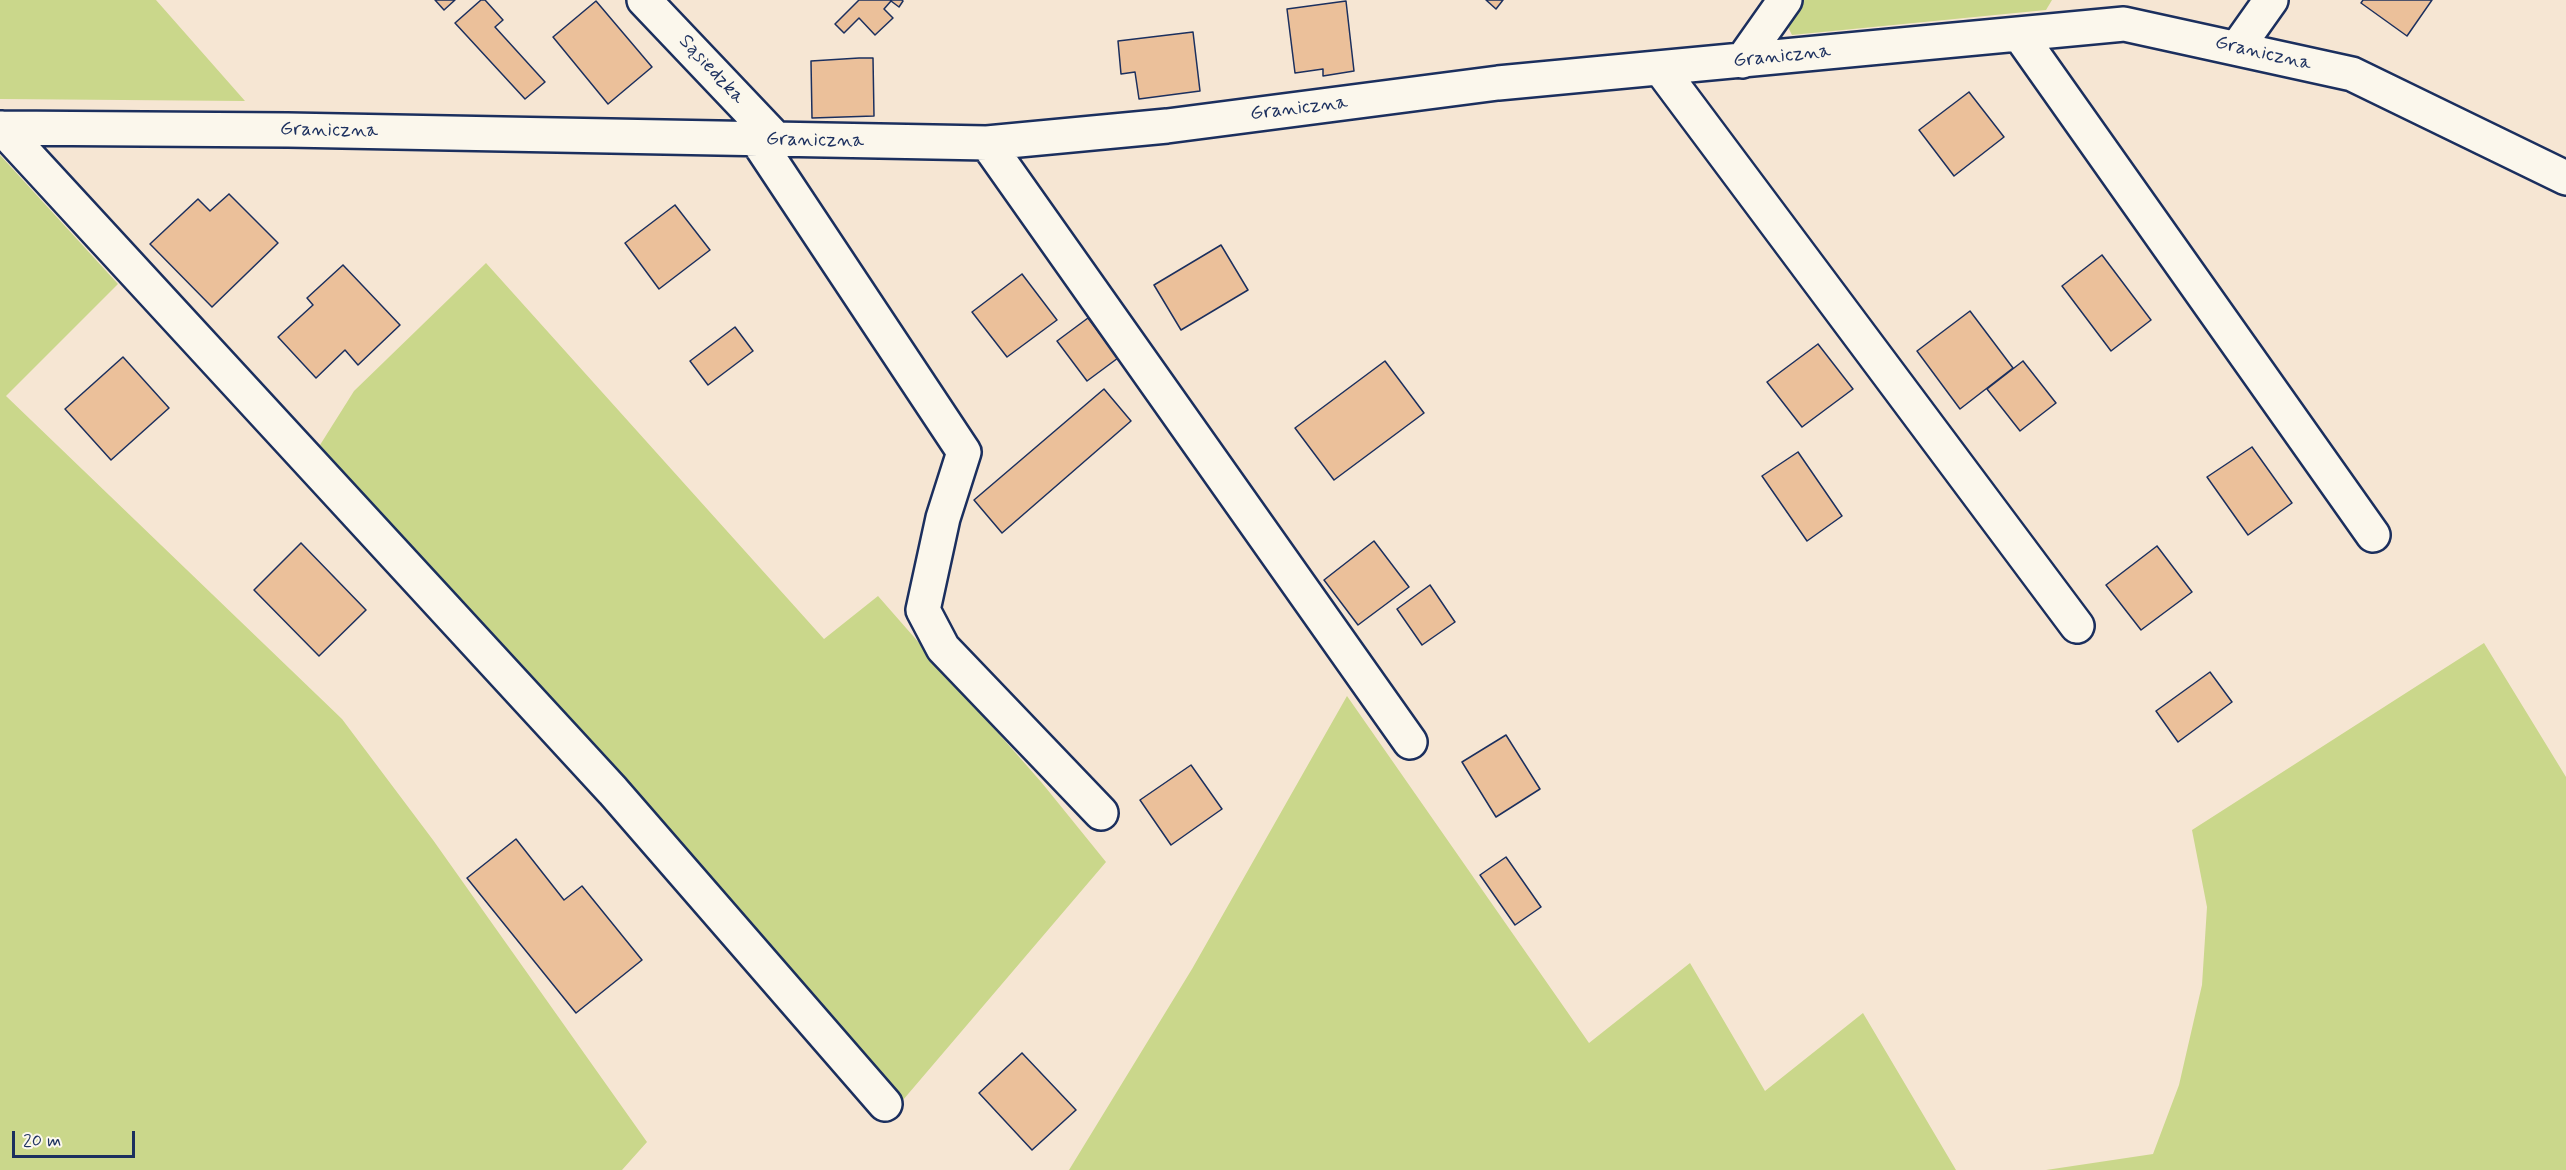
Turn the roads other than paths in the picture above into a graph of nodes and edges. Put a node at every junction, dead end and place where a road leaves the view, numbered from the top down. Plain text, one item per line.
1 (644, 0) edge
2 (1785, 0) edge
3 (2271, 0) edge
4 (2019, 34) junction
5 (2237, 48) junction
6 (1742, 61) junction
7 (1659, 69) junction
8 (1, 128) edge
9 (767, 140) junction
10 (987, 143) junction
11 (2566, 178) edge
12 (2373, 535) dead end
13 (2077, 626) dead end
14 (1410, 742) dead end
15 (1101, 813) dead end
16 (885, 1104) dead end

1 - 9 street, Sąsiedzka
2 - 6 street
3 - 5 street
4 - 5 street, Graniczna
4 - 6 street, Graniczna
4 - 12 street
5 - 11 street, Graniczna
6 - 7 street, Graniczna
7 - 10 street, Graniczna
7 - 13 street
8 - 9 street, Graniczna
8 - 16 street
9 - 10 street, Graniczna
9 - 15 street, Sąsiedzka
10 - 14 street

